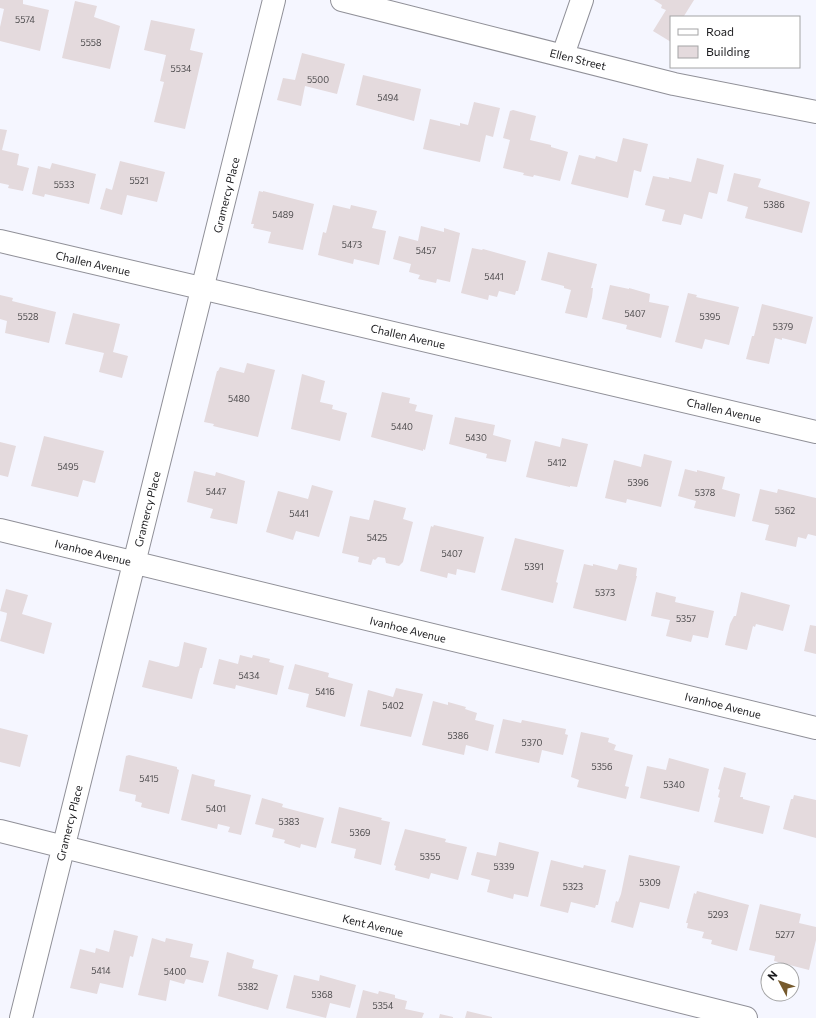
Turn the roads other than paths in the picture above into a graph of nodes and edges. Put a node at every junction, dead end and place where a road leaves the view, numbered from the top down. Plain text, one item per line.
1 (274, 0) edge
2 (342, 0) edge
3 (582, 0) edge
4 (563, 55) junction
5 (816, 112) edge
6 (0, 241) edge
7 (203, 288) junction
8 (816, 432) edge
9 (0, 530) edge
10 (134, 562) junction
11 (816, 728) edge
12 (0, 831) edge
13 (63, 847) junction
14 (21, 1018) edge
15 (746, 1018) edge

1 - 7 street, Gramercy Place
2 - 4 street, Ellen Street
3 - 4 street
4 - 5 street, Ellen Street
6 - 7 street, Challen Avenue
7 - 8 street, Challen Avenue
7 - 10 street, Gramercy Place
9 - 10 street, Ivanhoe Avenue
10 - 11 street, Ivanhoe Avenue
10 - 13 street, Gramercy Place
12 - 13 street, Kent Avenue
13 - 14 street, Gramercy Place
13 - 15 street, Kent Avenue

